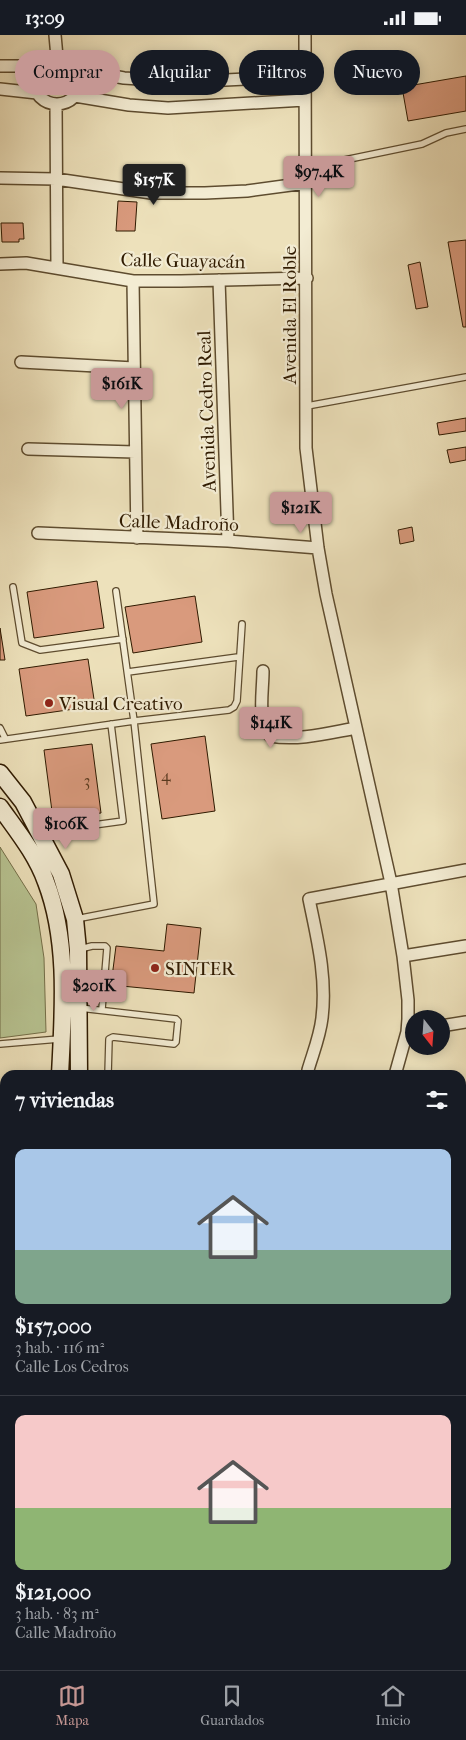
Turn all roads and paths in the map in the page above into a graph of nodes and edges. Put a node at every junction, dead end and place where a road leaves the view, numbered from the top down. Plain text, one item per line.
1 (56, 35) edge
2 (306, 35) edge
3 (57, 50) edge
4 (306, 50) edge
5 (0, 66) edge
6 (15, 66) edge
7 (120, 77) edge
8 (239, 79) edge
9 (0, 89) edge
10 (15, 91) edge
11 (39, 95) edge
12 (306, 95) edge
13 (76, 96) joint
14 (306, 100) junction
15 (56, 104) junction
16 (466, 129) edge
17 (306, 168) junction
18 (0, 177) edge
19 (56, 179) junction
20 (306, 183) junction
21 (0, 264) edge
22 (57, 267) junction
23 (307, 278) junction
24 (219, 280) junction
25 (133, 281) junction
26 (21, 362) dead end
27 (134, 368) junction
28 (466, 377) edge
29 (307, 406) junction
30 (28, 449) dead end
31 (135, 452) junction
32 (38, 533) dead end
33 (137, 538) junction
34 (228, 541) junction
35 (318, 548) junction
36 (13, 587) dead end
37 (116, 591) dead end
38 (242, 624) dead end
39 (123, 639) junction
40 (238, 657) junction
41 (263, 671) dead end
42 (128, 672) junction
43 (134, 721) junction
44 (111, 724) junction
45 (0, 728) edge
46 (356, 728) junction
47 (3, 739) edge
48 (0, 773) edge
49 (0, 807) edge
50 (72, 828) dead end
51 (466, 870) edge
52 (391, 883) junction
53 (75, 919) junction
54 (466, 946) edge
55 (78, 950) junction
56 (60, 953) junction
57 (403, 956) junction
58 (78, 1008) junction
59 (102, 1009) junction
60 (409, 1010) edge
61 (466, 1022) edge
62 (450, 1025) edge
63 (62, 1039) junction
64 (0, 1043) edge
65 (405, 1046) edge
66 (60, 1070) edge
67 (80, 1070) edge
68 (108, 1070) edge
69 (308, 1070) edge
70 (397, 1070) edge

1 - 3 street
2 - 4 street, Avenida El Roble
5 - 6 street
7 - 8 street
9 - 10 street
11 - 15 street
12 - 14 street, Avenida El Roble
13 - 14 street
13 - 15 street
14 - 17 street, Avenida El Roble
15 - 19 street
16 - 17 lane
17 - 20 street, Avenida El Roble
18 - 19 street
19 - 20 street
19 - 22 street
20 - 23 street, Avenida El Roble
21 - 22 street, Calle Guayacán
22 - 25 street, Calle Guayacán
23 - 24 street, Calle Guayacán
23 - 29 street, Avenida El Roble
24 - 25 street, Calle Guayacán
24 - 34 street, Avenida Cedro Real
25 - 27 street
26 - 27 street
27 - 31 street
28 - 29 lane
29 - 35 street, Avenida El Roble
30 - 31 street
31 - 33 street
32 - 33 street, Calle Madroño
33 - 34 street, Calle Madroño
34 - 35 street, Calle Madroño
35 - 46 street, Avenida El Roble
36 - 39 lane
37 - 39 lane
38 - 40 lane
39 - 42 lane
40 - 42 lane
40 - 43 lane
41 - 46 street
42 - 43 lane
43 - 44 lane
43 - 53 lane
44 - 47 lane
44 - 50 lane
45 - 47 lane
46 - 52 street, Avenida El Roble
48 - 53 main road
49 - 56 main road
51 - 52 street
52 - 57 street, Avenida El Roble
52 - 69 street
53 - 55 main road
54 - 57 street
55 - 56 lane
55 - 58 main road
55 - 59 lane
56 - 63 main road
57 - 60 street, Avenida El Roble
58 - 59 lane
58 - 67 main road
59 - 68 lane
61 - 62 street
63 - 64 lane
63 - 66 main road
65 - 70 street, Avenida El Roble

